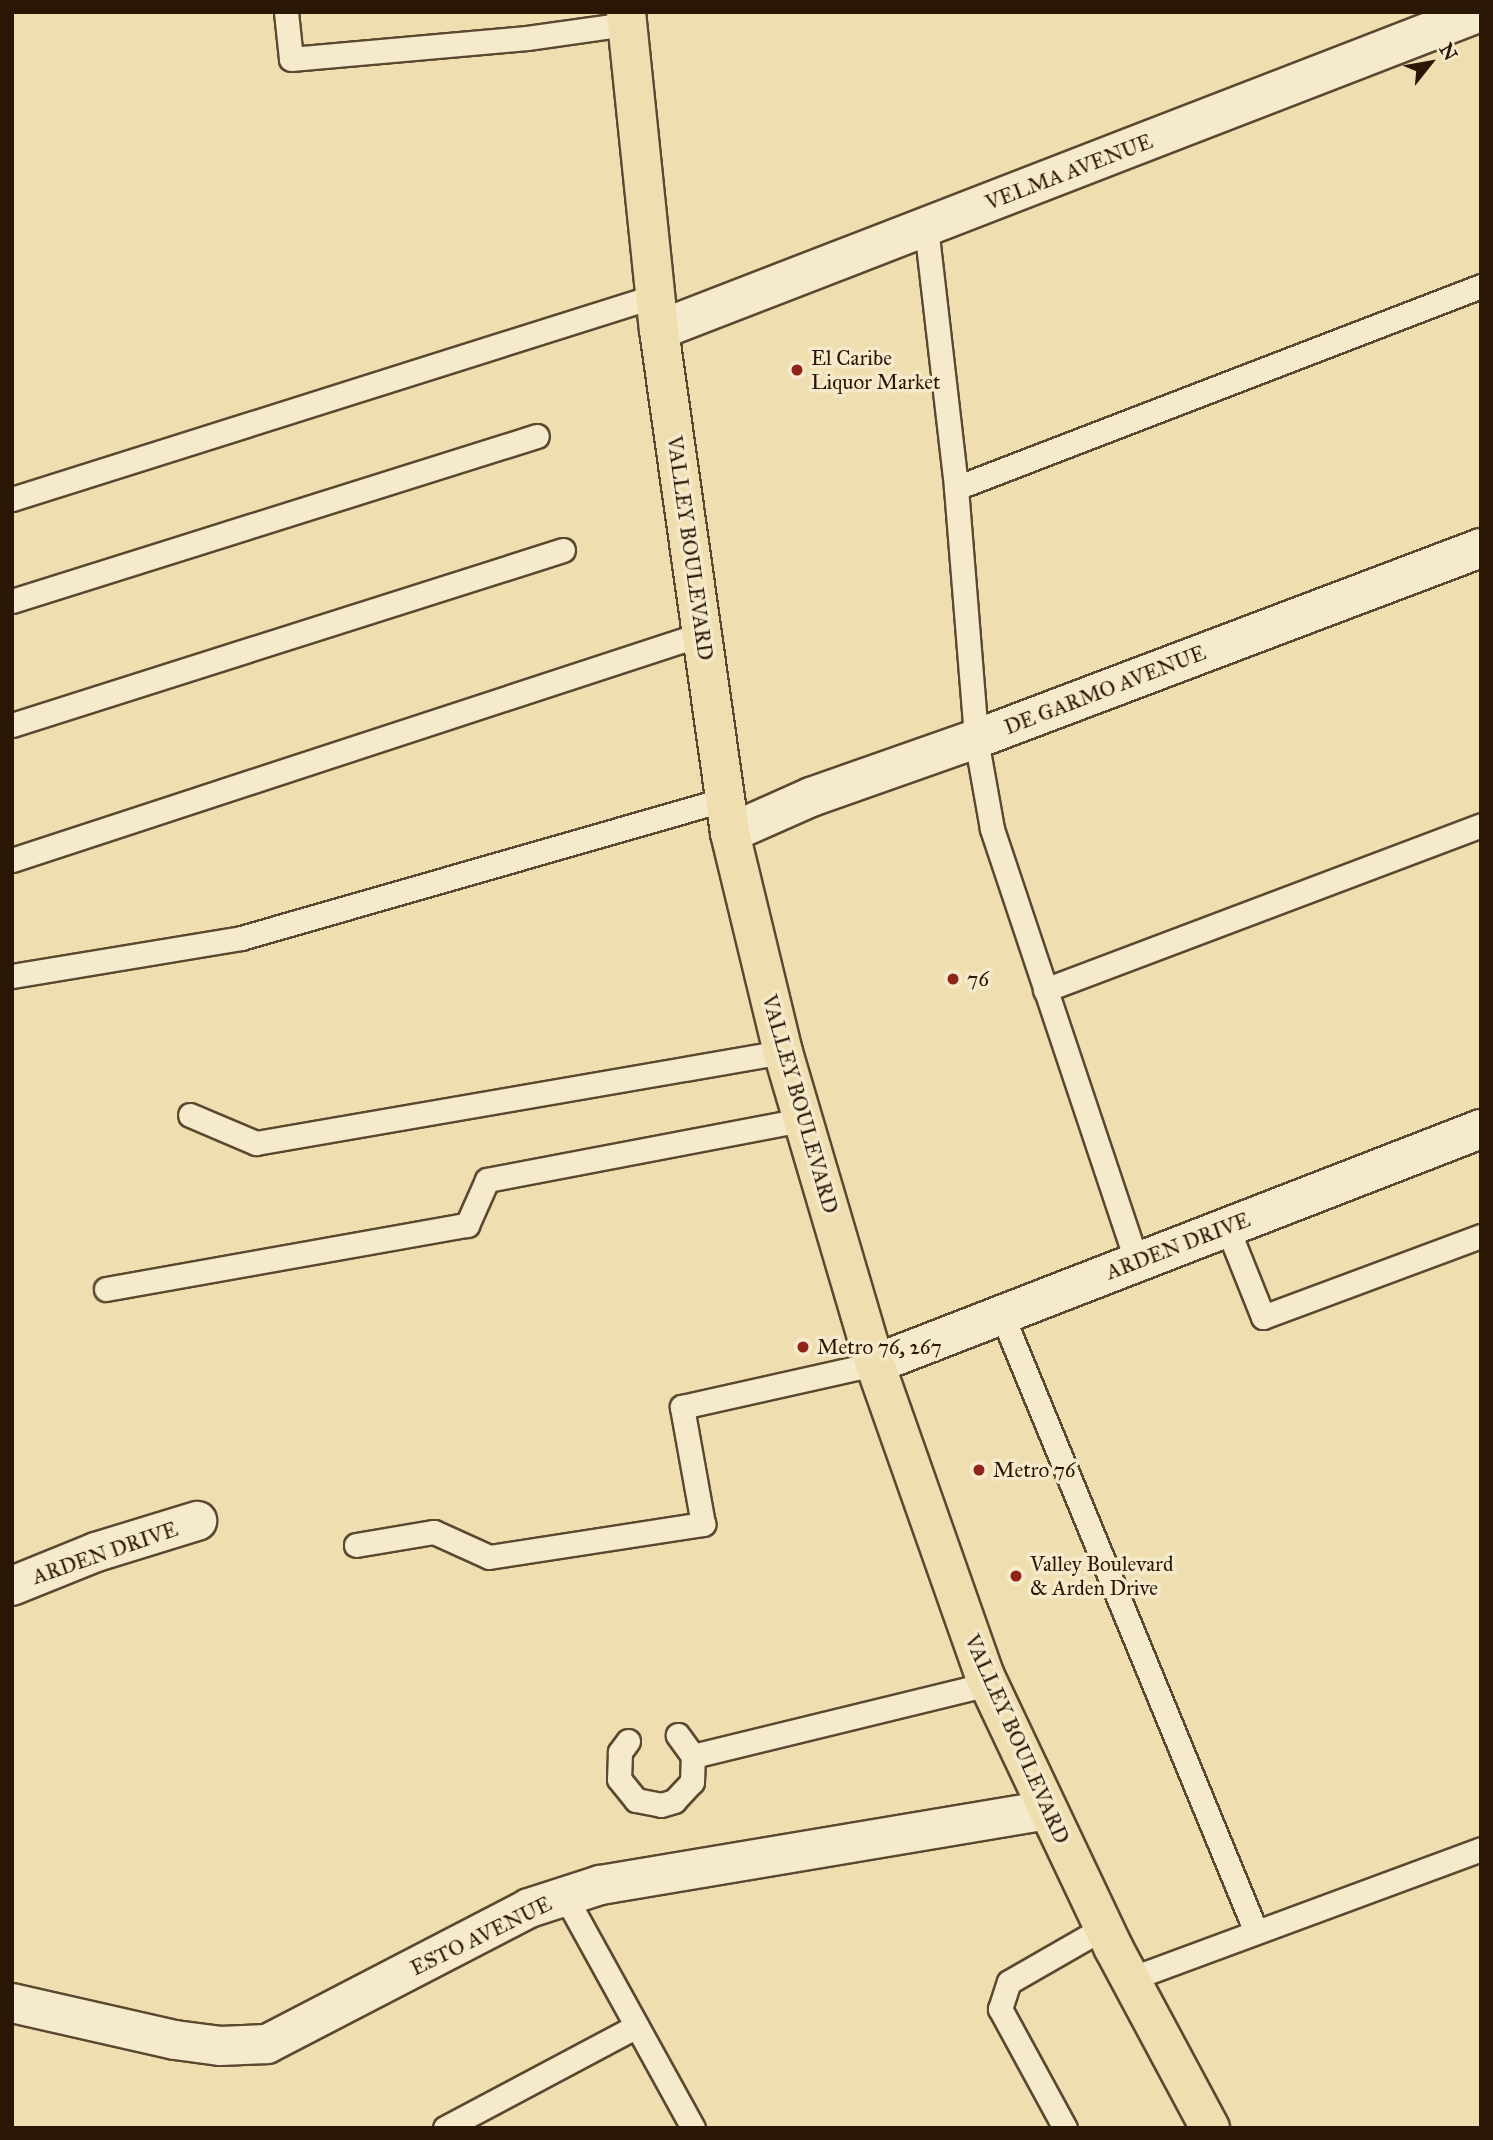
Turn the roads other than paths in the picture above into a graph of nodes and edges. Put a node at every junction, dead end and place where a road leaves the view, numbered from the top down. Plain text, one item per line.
1 (286, 12) edge
2 (1480, 12) edge
3 (626, 18) edge
4 (926, 227) junction
5 (1481, 286) edge
6 (657, 313) junction
7 (537, 436) dead end
8 (956, 488) junction
9 (12, 499) edge
10 (1481, 548) edge
11 (563, 550) dead end
12 (12, 601) edge
13 (702, 634) junction
14 (12, 725) edge
15 (976, 739) junction
16 (728, 816) junction
17 (1481, 825) edge
18 (12, 860) edge
19 (12, 976) edge
20 (1045, 990) junction
21 (783, 1052) junction
22 (190, 1115) dead end
23 (803, 1120) junction
24 (1481, 1129) edge
25 (1227, 1227) junction
26 (1481, 1236) edge
27 (1137, 1262) junction
28 (106, 1289) dead end
29 (1002, 1315) junction
30 (875, 1364) junction
31 (197, 1521) dead end
32 (356, 1545) dead end
33 (12, 1586) edge
34 (988, 1684) junction
35 (678, 1735) dead end
36 (628, 1741) dead end
37 (693, 1756) junction
38 (1047, 1810) junction
39 (1481, 1849) edge
40 (565, 1896) junction
41 (1103, 1928) junction
42 (1256, 1932) junction
43 (1130, 1979) junction
44 (12, 2003) edge
45 (638, 2026) junction
46 (445, 2128) edge
47 (693, 2128) edge
48 (1065, 2128) edge
49 (1210, 2128) edge

1 - 3 lane
2 - 4 street, VELMA AVENUE
3 - 6 main road, VALLEY BOULEVARD
4 - 6 street, VELMA AVENUE
4 - 8 lane
5 - 8 lane
6 - 9 lane
6 - 13 main road, VALLEY BOULEVARD
7 - 12 lane
8 - 15 lane
10 - 15 street, DE GARMO AVENUE
11 - 14 lane
13 - 16 main road, VALLEY BOULEVARD
13 - 18 lane
15 - 16 street, DE GARMO AVENUE
15 - 20 lane
16 - 19 lane
16 - 21 main road, VALLEY BOULEVARD
17 - 20 lane
20 - 27 lane
21 - 22 lane
21 - 23 main road, VALLEY BOULEVARD
23 - 28 lane
23 - 30 main road, VALLEY BOULEVARD
24 - 25 street, ARDEN DRIVE
25 - 26 lane
25 - 27 street, ARDEN DRIVE
27 - 29 street, ARDEN DRIVE
29 - 30 street, ARDEN DRIVE
29 - 42 lane
30 - 32 lane
30 - 34 main road, VALLEY BOULEVARD
31 - 33 street, ARDEN DRIVE
34 - 37 lane
34 - 38 main road, VALLEY BOULEVARD
35 - 37 lane
36 - 37 lane
38 - 40 street, ESTO AVENUE
38 - 41 main road, VALLEY BOULEVARD
39 - 42 lane
40 - 44 street, ESTO AVENUE
40 - 45 lane
41 - 43 main road, VALLEY BOULEVARD
41 - 48 lane
42 - 43 lane
43 - 49 main road, VALLEY BOULEVARD
45 - 46 lane
45 - 47 lane

